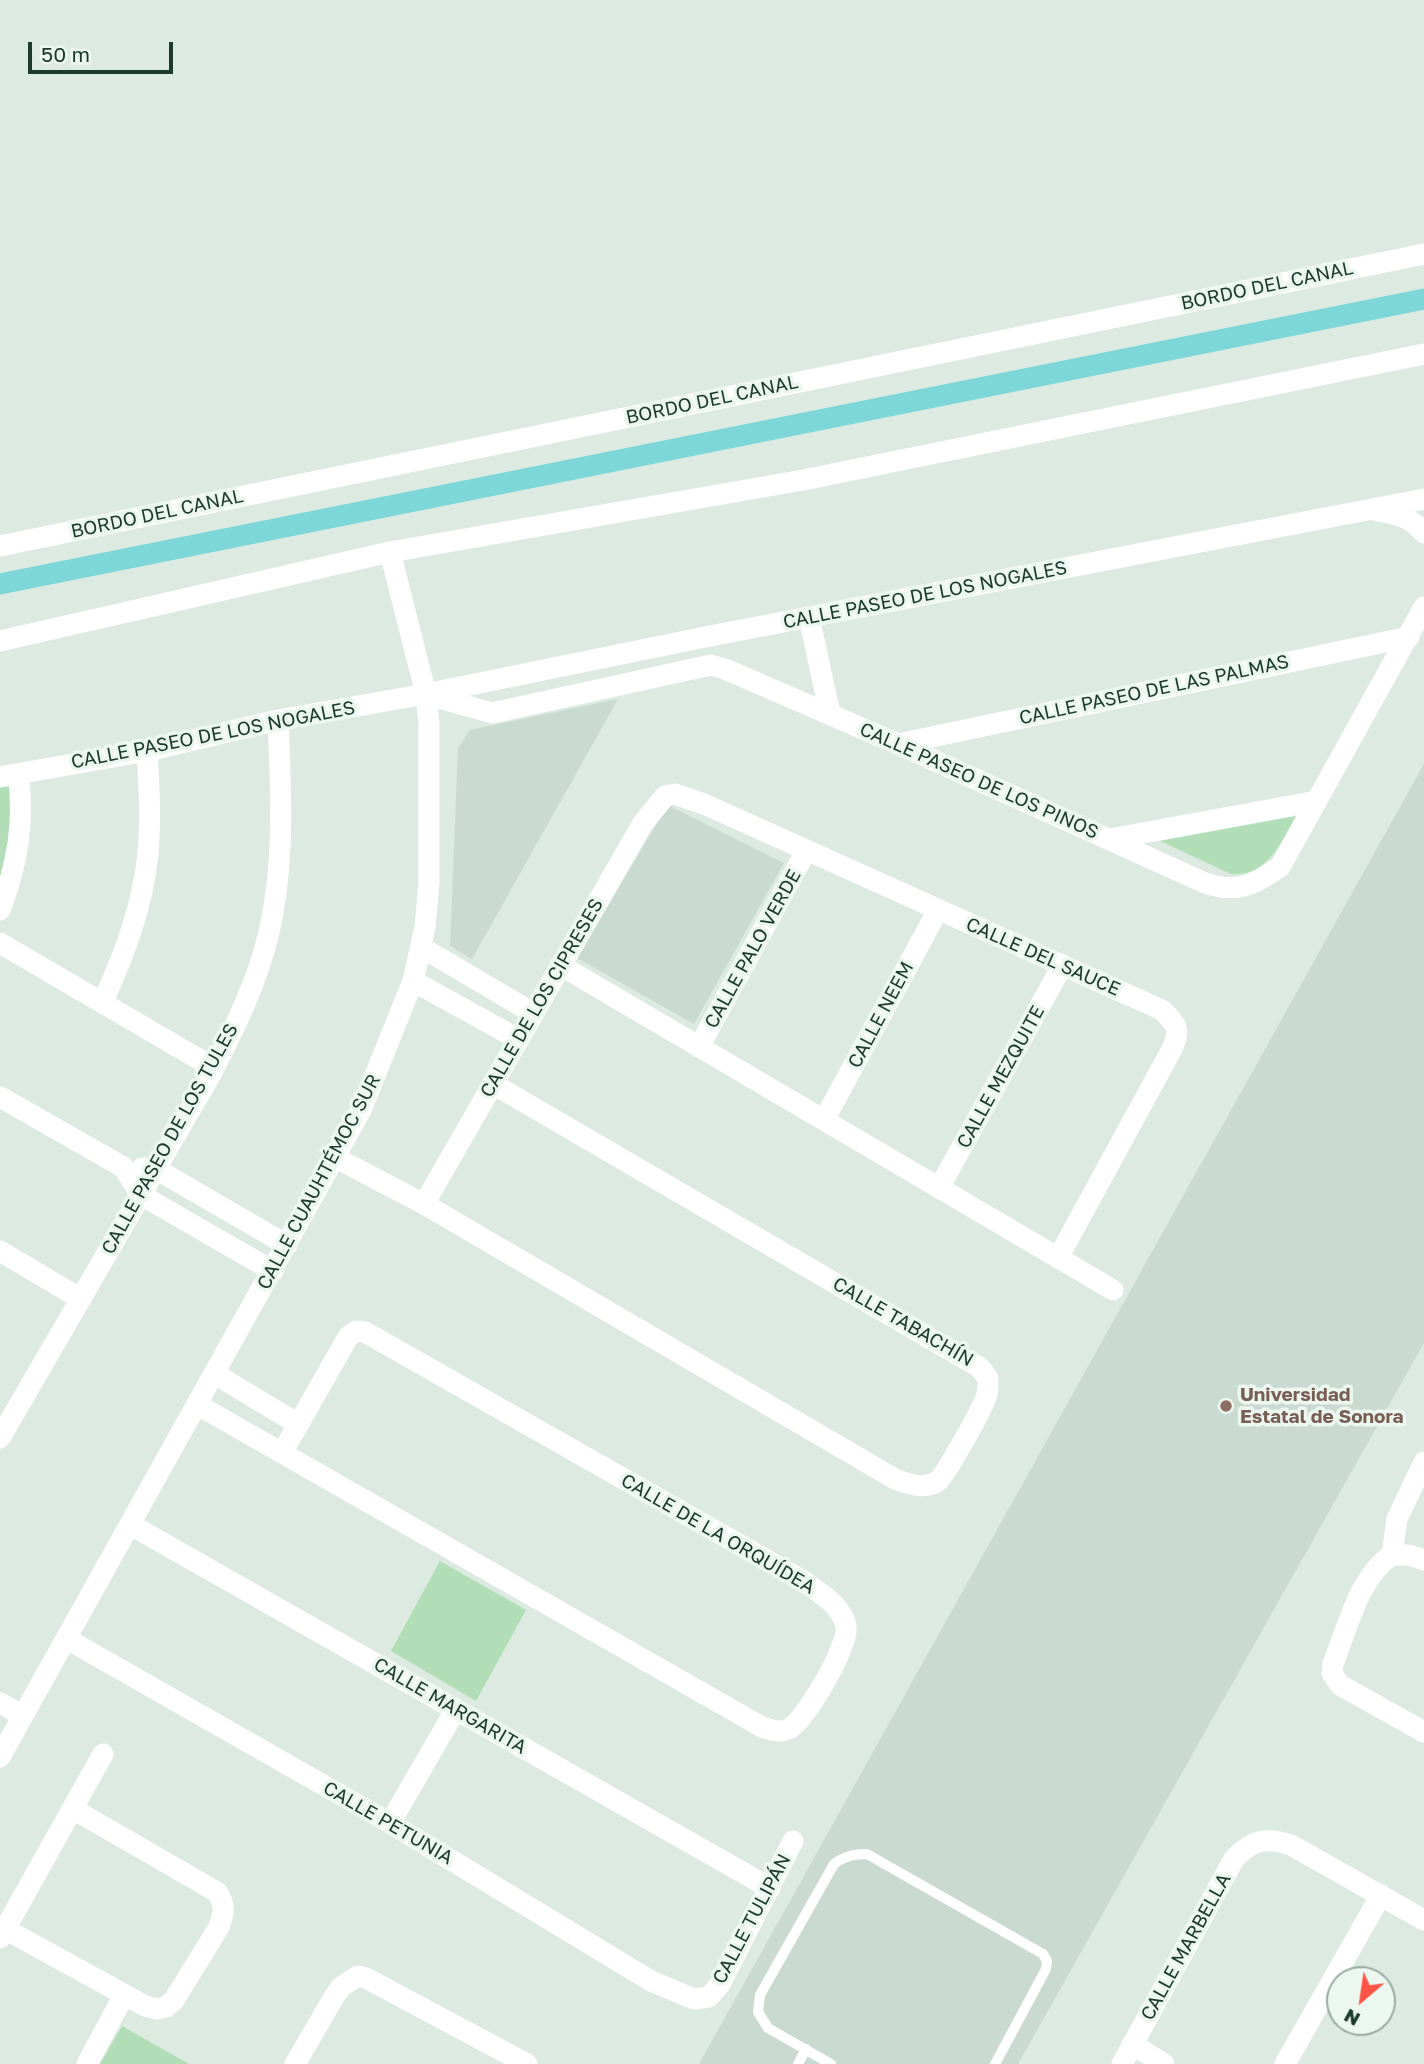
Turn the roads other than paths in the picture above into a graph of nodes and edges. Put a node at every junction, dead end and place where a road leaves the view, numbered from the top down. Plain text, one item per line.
1 (1424, 254) edge
2 (1424, 354) edge
3 (1424, 499) edge
4 (1369, 510) junction
5 (1424, 533) edge
6 (0, 546) edge
7 (390, 552) junction
8 (1424, 607) edge
9 (809, 617) junction
10 (705, 637) junction
11 (1409, 637) junction
12 (0, 641) edge
13 (711, 665) junction
14 (426, 694) junction
15 (830, 714) junction
16 (278, 720) junction
17 (898, 744) junction
18 (147, 751) junction
19 (9, 775) edge
20 (665, 796) joint
21 (1317, 801) junction
22 (1110, 839) junction
23 (806, 851) junction
24 (0, 910) edge
25 (938, 910) junction
26 (0, 943) edge
27 (421, 947) junction
28 (560, 965) junction
29 (1062, 966) junction
30 (413, 981) junction
31 (102, 1003) junction
32 (533, 1013) junction
33 (518, 1039) junction
34 (699, 1047) junction
35 (214, 1068) junction
36 (493, 1084) junction
37 (0, 1097) edge
38 (824, 1121) junction
39 (336, 1158) junction
40 (123, 1167) junction
41 (156, 1169) junction
42 (939, 1188) junction
43 (141, 1195) junction
44 (424, 1204) junction
45 (287, 1245) junction
46 (0, 1251) edge
47 (1058, 1258) junction
48 (273, 1271) junction
49 (1113, 1290) dead end
50 (81, 1299) junction
51 (215, 1374) junction
52 (198, 1405) junction
53 (7, 1412) edge
54 (298, 1424) junction
55 (0, 1438) edge
56 (282, 1453) junction
57 (1424, 1462) edge
58 (131, 1525) junction
59 (1392, 1555) junction
60 (1424, 1560) edge
61 (67, 1639) junction
62 (0, 1703) edge
63 (456, 1709) junction
64 (23, 1716) junction
65 (6, 1731) edge
66 (1424, 1732) edge
67 (103, 1754) dead end
68 (0, 1757) edge
69 (73, 1809) junction
70 (390, 1823) junction
71 (793, 1841) dead end
72 (770, 1888) junction
73 (1381, 1895) junction
74 (1424, 1920) edge
75 (3, 1933) edge
76 (124, 1995) junction
77 (709, 1997) joint
78 (1132, 2044) junction
79 (806, 2049) junction
80 (87, 2064) edge
81 (295, 2064) edge
82 (527, 2064) edge
83 (798, 2064) edge
84 (831, 2064) edge
85 (995, 2064) edge
86 (1122, 2064) edge
87 (1164, 2064) edge
88 (1285, 2064) edge

1 - 6 street, BORDO DEL CANAL
2 - 7 street
3 - 4 street, CALLE PASEO DE LOS NOGALES
4 - 5 street
4 - 9 street, CALLE PASEO DE LOS NOGALES
7 - 12 street
7 - 14 street, CALLE CUAUHTÉMOC SUR
8 - 11 street
9 - 10 street, CALLE PASEO DE LOS NOGALES
9 - 15 street
10 - 13 street
10 - 14 street, CALLE PASEO DE LOS NOGALES
11 - 17 street, CALLE PASEO DE LAS PALMAS
11 - 21 street
13 - 14 street, CALLE PASEO DE LOS NOGALES
13 - 15 street, CALLE PASEO DE LOS PINOS
14 - 16 street, CALLE PASEO DE LOS NOGALES
14 - 27 street, CALLE CUAUHTÉMOC SUR
15 - 17 street, CALLE PASEO DE LOS PINOS
16 - 18 street, CALLE PASEO DE LOS NOGALES
16 - 35 street, CALLE PASEO DE LOS TULES
17 - 22 street, CALLE PASEO DE LOS PINOS
18 - 19 street, CALLE PASEO DE LOS NOGALES
18 - 31 street
19 - 24 street
20 - 23 street, CALLE DEL SAUCE
20 - 28 street, CALLE DE LOS CIPRESES
21 - 22 street
21 - 22 street, CALLE PASEO DE LOS PINOS
23 - 25 street, CALLE DEL SAUCE
23 - 34 street, CALLE PALO VERDE
25 - 29 street, CALLE DEL SAUCE
25 - 38 street, CALLE NEEM
26 - 31 street
27 - 30 street, CALLE CUAUHTÉMOC SUR
27 - 32 street
28 - 32 street, CALLE DE LOS CIPRESES
28 - 34 street
29 - 42 street, CALLE MEZQUITE
29 - 47 street, CALLE DEL SAUCE
30 - 33 street
30 - 39 street, CALLE CUAUHTÉMOC SUR
31 - 35 street
32 - 33 street, CALLE DE LOS CIPRESES
33 - 36 street, CALLE DE LOS CIPRESES
34 - 38 street
35 - 41 street, CALLE PASEO DE LOS TULES
36 - 44 street, CALLE DE LOS CIPRESES
36 - 44 street, CALLE TABACHÍN
37 - 40 street
38 - 42 street
39 - 44 street
39 - 45 street, CALLE CUAUHTÉMOC SUR
40 - 41 street
40 - 43 street
41 - 43 street, CALLE PASEO DE LOS TULES
41 - 45 street
42 - 47 street
43 - 48 street
43 - 50 street, CALLE PASEO DE LOS TULES
45 - 48 street, CALLE CUAUHTÉMOC SUR
46 - 50 street
47 - 49 street
48 - 51 street, CALLE CUAUHTÉMOC SUR
50 - 53 street, CALLE PASEO DE LOS TULES
51 - 52 street, CALLE CUAUHTÉMOC SUR
51 - 54 street
52 - 56 street, CALLE DE LA ORQUÍDEA
52 - 58 street, CALLE CUAUHTÉMOC SUR
53 - 55 street, CALLE PASEO DE LOS TULES
54 - 56 street, CALLE DE LA ORQUÍDEA
54 - 56 street, CALLE DE LA ORQUÍDEA
57 - 59 street
58 - 61 street, CALLE CUAUHTÉMOC SUR
58 - 63 street, CALLE MARGARITA
59 - 60 street
59 - 66 street
61 - 64 street, CALLE CUAUHTÉMOC SUR
61 - 70 street, CALLE PETUNIA
62 - 64 street
63 - 70 street
63 - 72 street, CALLE MARGARITA
64 - 65 street, CALLE CUAUHTÉMOC SUR
65 - 68 street, CALLE CUAUHTÉMOC SUR
67 - 69 street
69 - 75 street
69 - 76 street
70 - 77 street, CALLE PETUNIA
71 - 72 street, CALLE TULIPÁN
72 - 77 street, CALLE TULIPÁN
73 - 74 street
73 - 78 street, CALLE MARBELLA
73 - 88 street
75 - 76 street
76 - 80 street
78 - 86 street, CALLE MARBELLA
78 - 87 street
79 - 83 lane
79 - 84 lane
79 - 85 lane
81 - 82 street

